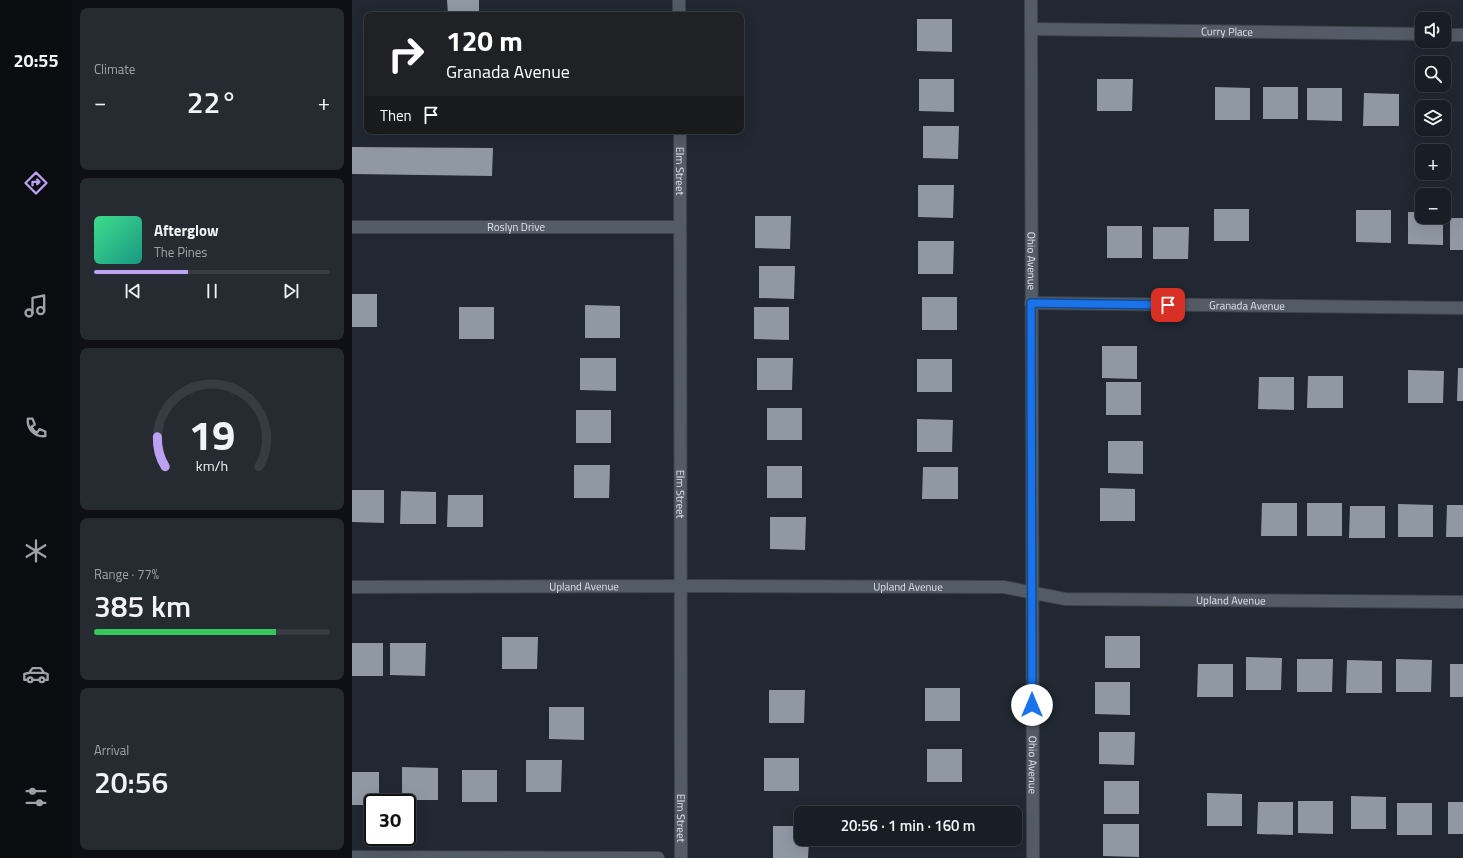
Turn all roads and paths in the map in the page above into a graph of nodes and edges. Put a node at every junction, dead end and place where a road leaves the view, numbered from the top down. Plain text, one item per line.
1 (679, 0) edge
2 (1031, 0) edge
3 (679, 12) edge
4 (1031, 29) junction
5 (1415, 34) edge
6 (1451, 35) edge
7 (1463, 35) edge
8 (680, 134) edge
9 (352, 227) edge
10 (680, 227) junction
11 (1031, 303) junction
12 (1463, 308) edge
13 (680, 586) junction
14 (352, 587) edge
15 (1032, 593) junction
16 (1463, 602) edge
17 (352, 857) edge
18 (658, 858) edge
19 (681, 858) edge
20 (1033, 858) edge

1 - 3 street
2 - 4 street, Ohio Avenue
4 - 5 street, Curry Place
4 - 11 street, Ohio Avenue
6 - 7 street
8 - 10 street, Elm Street
9 - 10 street, Roslyn Drive
10 - 13 street, Elm Street
11 - 12 street, Granada Avenue
11 - 15 street, Ohio Avenue
13 - 14 street, Upland Avenue
13 - 15 street, Upland Avenue
13 - 19 street, Elm Street
15 - 16 street, Upland Avenue
15 - 20 street, Ohio Avenue
17 - 18 street

